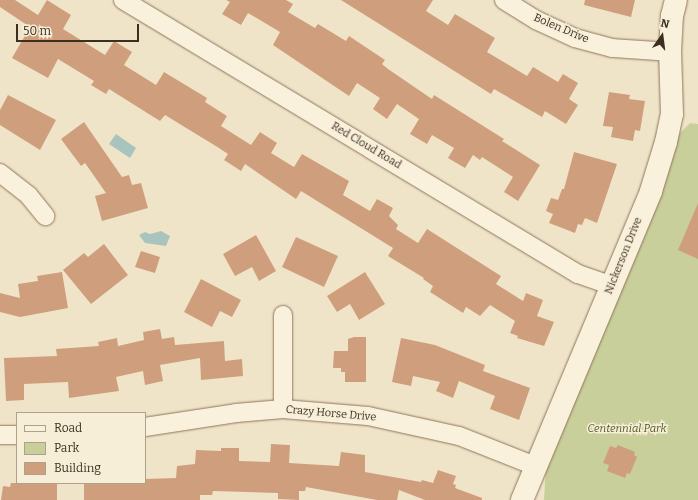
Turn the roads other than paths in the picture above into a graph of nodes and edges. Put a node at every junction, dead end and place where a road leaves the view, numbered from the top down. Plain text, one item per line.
1 (123, 0) edge
2 (504, 0) edge
3 (676, 0) edge
4 (670, 52) junction
5 (0, 172) edge
6 (45, 216) dead end
7 (612, 286) junction
8 (282, 315) dead end
9 (283, 409) junction
10 (146, 427) edge
11 (0, 435) edge
12 (16, 435) edge
13 (535, 466) junction
14 (522, 500) edge

1 - 7 street, Red Cloud Road
2 - 4 street, Bolen Drive
3 - 4 street, Nickerson Drive
4 - 7 street, Nickerson Drive
5 - 6 street
7 - 13 street, Nickerson Drive
8 - 9 street
9 - 10 street, Crazy Horse Drive
9 - 13 street, Crazy Horse Drive
11 - 12 street
13 - 14 street, Nickerson Drive

